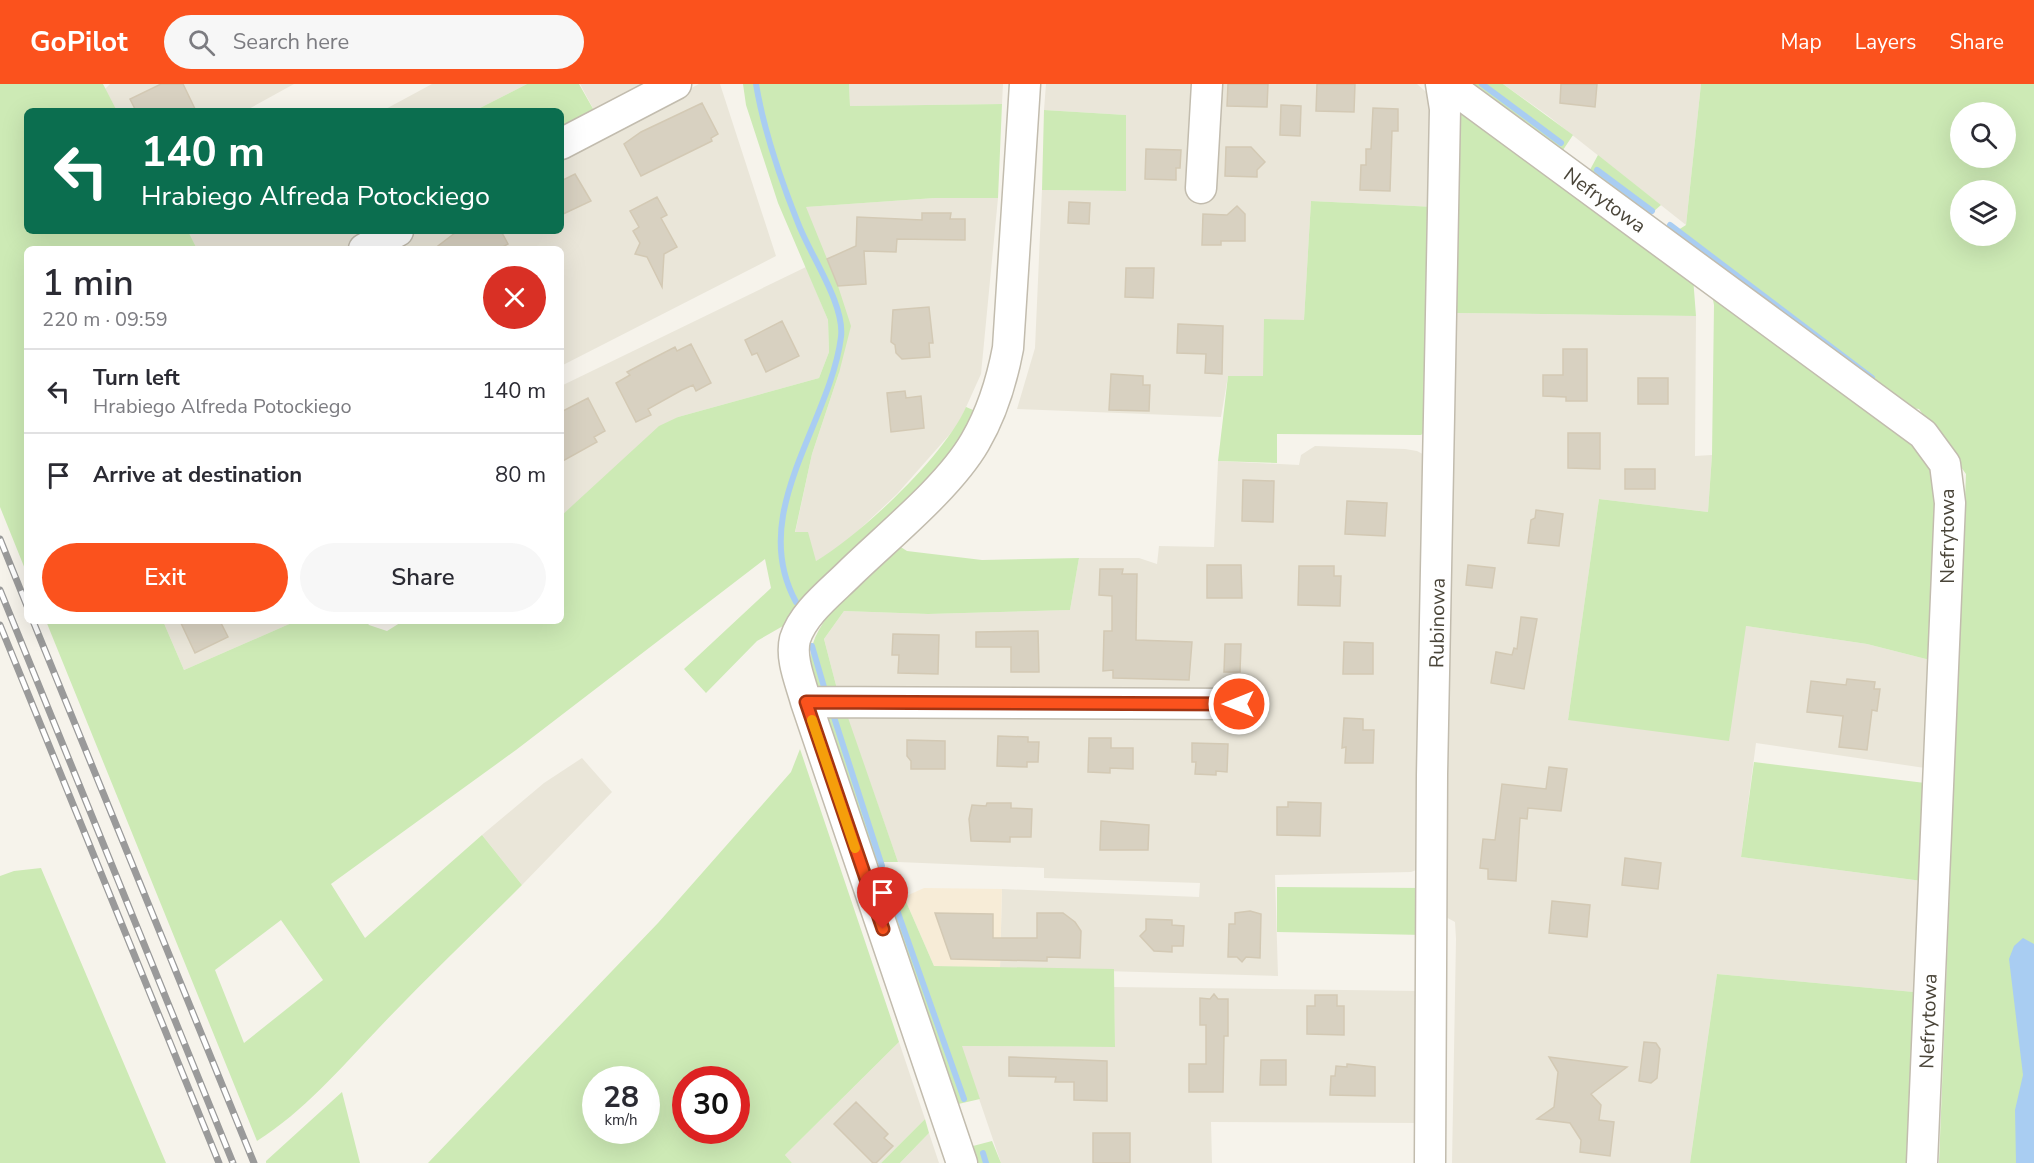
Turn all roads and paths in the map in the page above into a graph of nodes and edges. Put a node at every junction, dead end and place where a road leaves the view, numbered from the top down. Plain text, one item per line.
1 (676, 84) edge
2 (1025, 84) edge
3 (1207, 84) edge
4 (1441, 84) edge
5 (1447, 84) edge
6 (564, 142) edge
7 (1201, 188) dead end
8 (392, 234) edge
9 (370, 246) edge
10 (806, 702) junction
11 (1239, 704) dead end
12 (962, 1163) edge
13 (1430, 1163) edge
14 (1922, 1163) edge

1 - 6 street
2 - 10 street
3 - 7 street
4 - 13 street, Rubinowa
5 - 14 street, Nefrytowa
8 - 9 street
10 - 11 street
10 - 12 street

